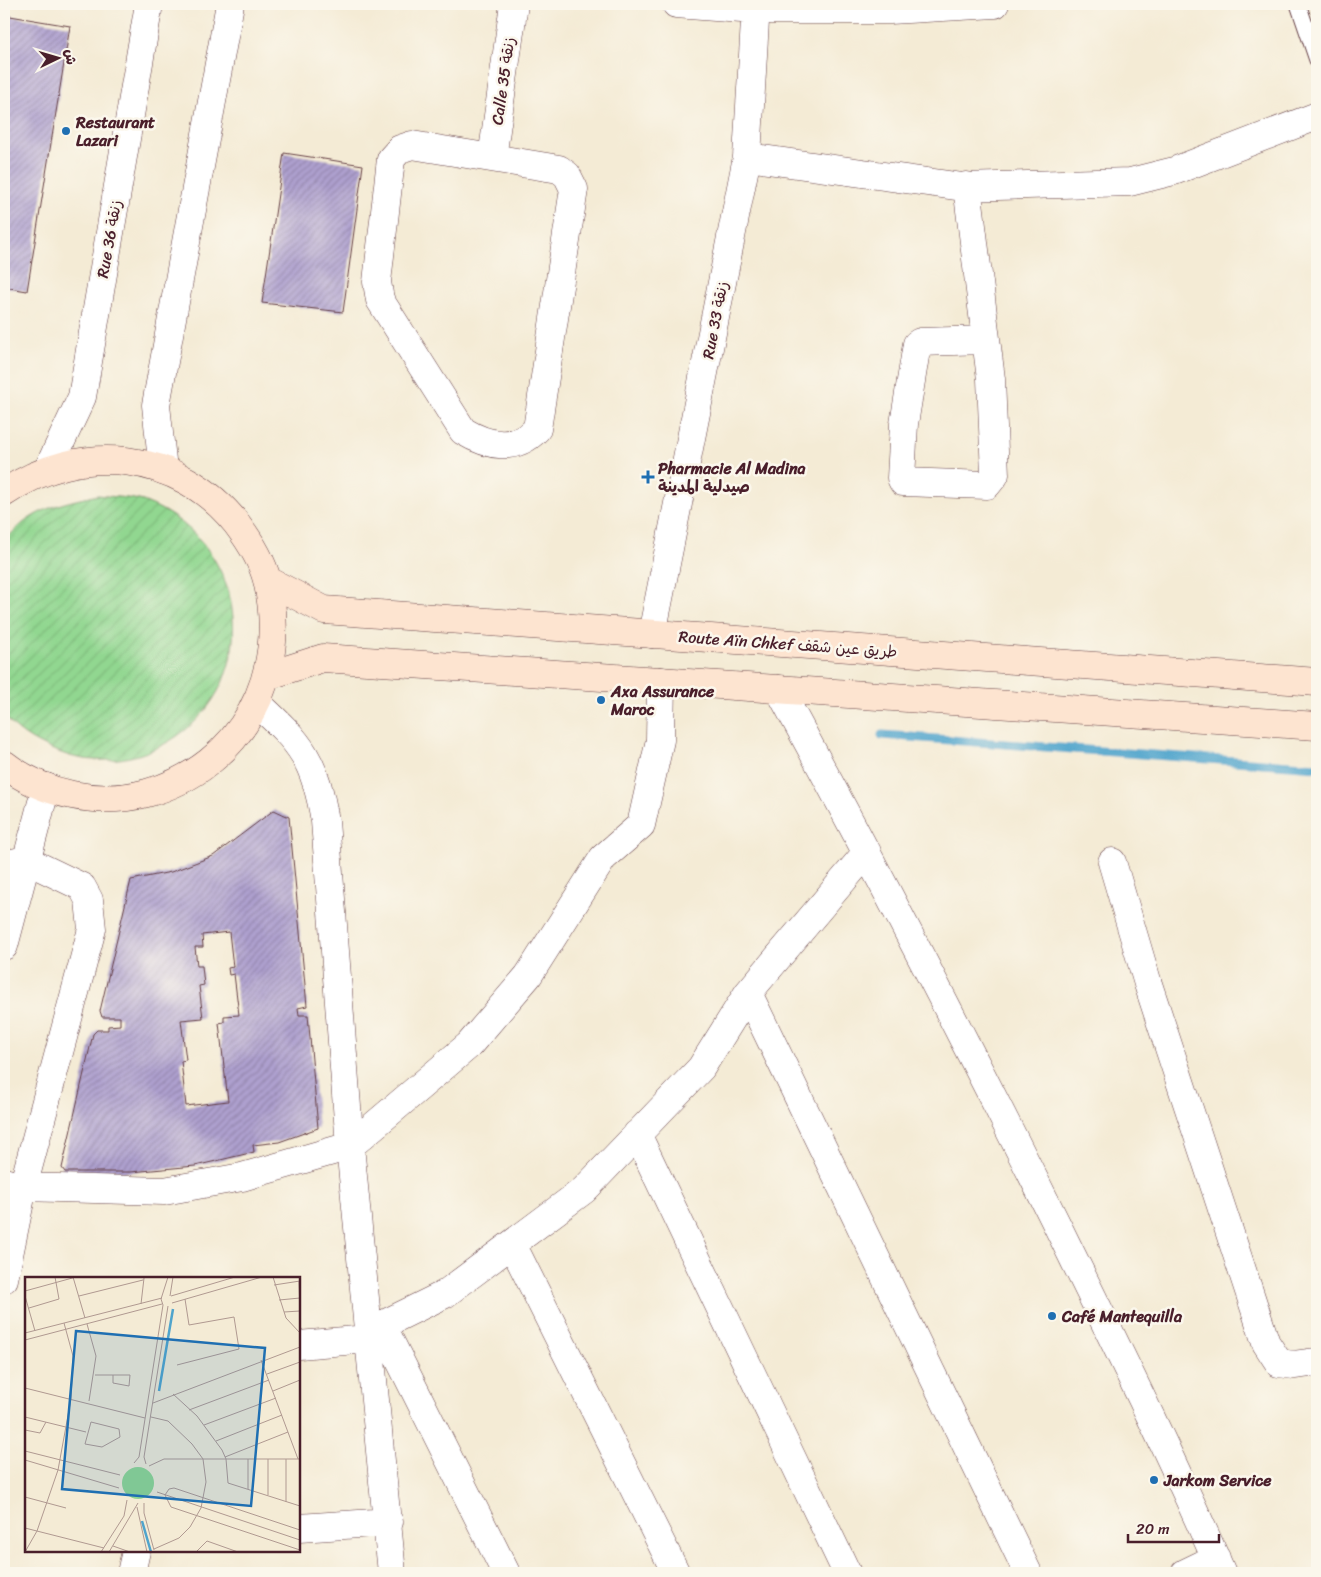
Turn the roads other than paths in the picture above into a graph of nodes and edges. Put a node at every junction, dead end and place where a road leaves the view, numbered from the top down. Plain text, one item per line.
1 (149, 4) edge
2 (230, 4) edge
3 (514, 4) edge
4 (676, 4) edge
5 (996, 4) edge
6 (1298, 4) edge
7 (756, 7) edge
8 (1317, 60) edge
9 (1317, 116) edge
10 (747, 157) junction
11 (492, 158) junction
12 (967, 186) junction
13 (986, 340) junction
14 (48, 469) junction
15 (163, 470) junction
16 (4, 493) edge
17 (267, 580) junction
18 (652, 634) junction
19 (267, 676) junction
20 (661, 681) junction
21 (1317, 682) edge
22 (780, 689) junction
23 (257, 703) junction
24 (1317, 726) edge
25 (4, 764) edge
26 (46, 787) junction
27 (867, 852) junction
28 (15, 862) edge
29 (1112, 862) dead end
30 (4, 946) edge
31 (748, 993) junction
32 (637, 1134) junction
33 (350, 1146) junction
34 (13, 1184) edge
35 (512, 1244) junction
36 (4, 1279) edge
37 (374, 1332) junction
38 (300, 1344) edge
39 (1317, 1362) edge
40 (388, 1522) junction
41 (300, 1528) edge
42 (136, 1552) edge
43 (1219, 1565) edge
44 (130, 1573) edge
45 (392, 1573) edge
46 (506, 1573) edge
47 (676, 1573) edge
48 (847, 1573) edge
49 (1028, 1573) edge
50 (1185, 1573) edge

1 - 14 street, Rue 36 زنقة
2 - 15 street
3 - 11 street, Calle 35 زنقة
4 - 7 street
5 - 7 street
6 - 8 lane
7 - 10 street, Rue 33 زنقة
9 - 12 street
10 - 12 street
10 - 18 street, Rue 33 زنقة
11 - 11 street
12 - 13 street
13 - 13 street
14 - 15 main road
14 - 16 main road
15 - 17 main road
17 - 18 main road, Route Aïn Chkef طريق عين شقف
17 - 19 main road
18 - 21 main road, Route Aïn Chkef طريق عين شقف
19 - 20 main road
19 - 23 main road
20 - 22 main road
20 - 33 street
22 - 24 main road
22 - 27 street
23 - 26 main road
23 - 33 street
25 - 26 main road
26 - 28 street
27 - 31 street
27 - 43 street
28 - 30 street
28 - 34 street
29 - 39 street
31 - 32 street
31 - 49 street
32 - 35 street
32 - 48 street
33 - 34 street
33 - 37 street
34 - 36 street
35 - 37 street
35 - 47 street
37 - 38 street
37 - 40 street
37 - 46 street
40 - 41 street
40 - 45 street
42 - 44 street
43 - 50 street

